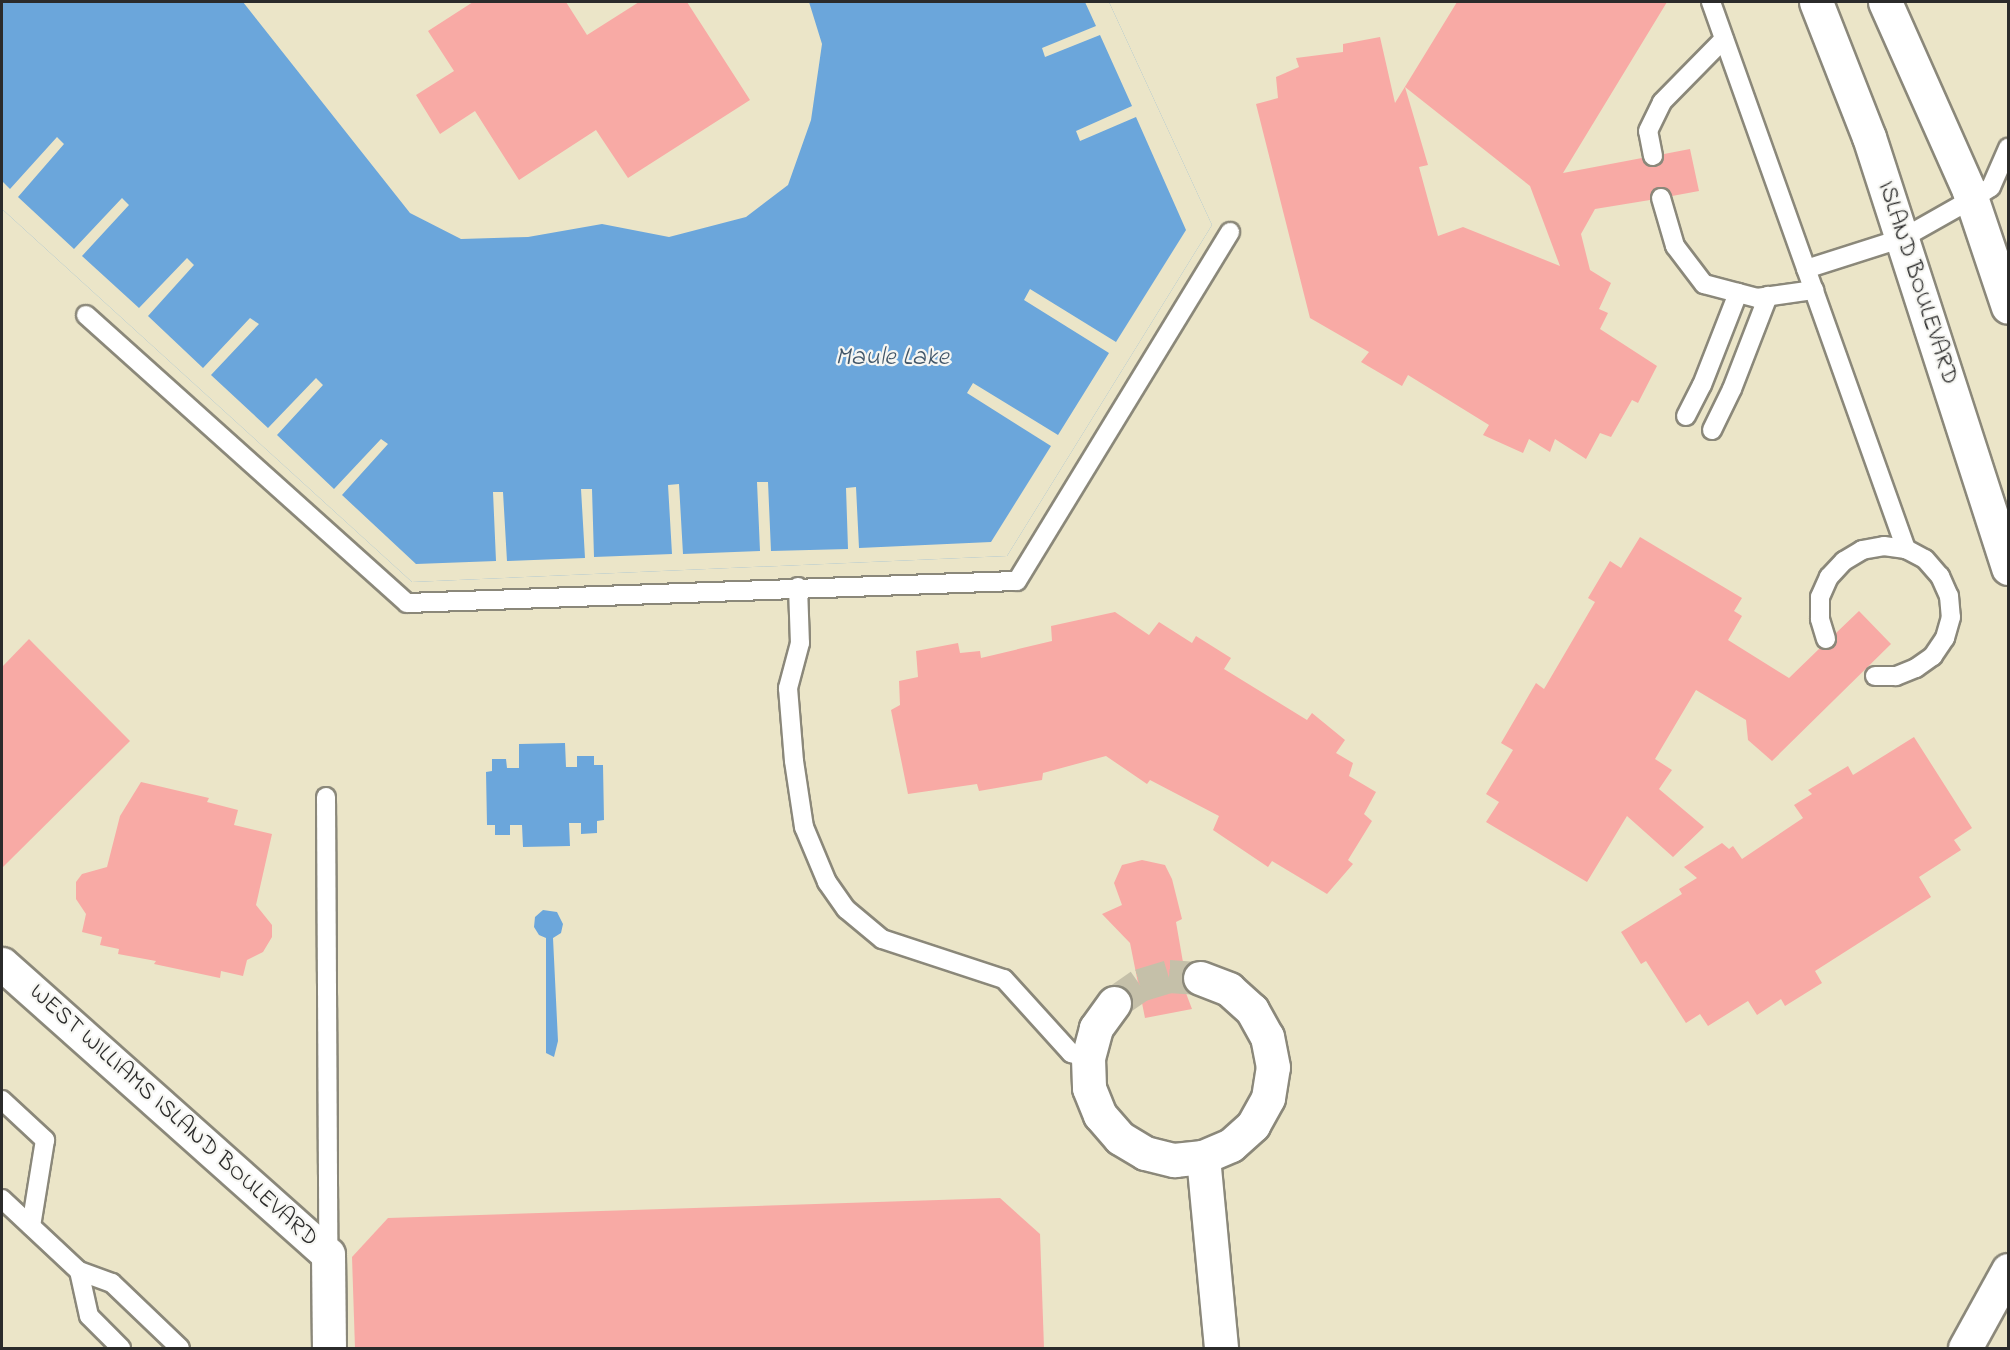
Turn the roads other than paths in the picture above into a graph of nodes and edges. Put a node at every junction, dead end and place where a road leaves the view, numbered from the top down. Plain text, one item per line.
1 (1711, 2) edge
2 (1816, 2) edge
3 (1885, 2) edge
4 (1724, 39) junction
5 (2008, 148) edge
6 (1653, 156) dead end
7 (1991, 193) edge
8 (1661, 198) dead end
9 (1230, 232) dead end
10 (1903, 238) junction
11 (1806, 269) junction
12 (1814, 290) junction
13 (1738, 293) junction
14 (1768, 296) junction
15 (2008, 307) edge
16 (86, 315) dead end
17 (1686, 416) dead end
18 (1712, 429) dead end
19 (1906, 549) junction
20 (2008, 568) edge
21 (798, 587) junction
22 (1826, 639) dead end
23 (1875, 676) dead end
24 (326, 797) dead end
25 (2, 964) edge
26 (1200, 978) tunnel mouth
27 (1114, 1003) tunnel mouth
28 (1088, 1058) junction
29 (2, 1100) edge
30 (1203, 1157) junction
31 (2, 1199) edge
32 (31, 1226) junction
33 (328, 1254) junction
34 (2008, 1270) edge
35 (79, 1271) junction
36 (121, 1348) edge
37 (180, 1348) edge
38 (329, 1348) edge
39 (1221, 1348) edge
40 (1965, 1348) edge

1 - 4 lane
2 - 10 street, ISLAND BOULEVARD
3 - 7 street
4 - 6 lane
4 - 11 lane
5 - 7 lane
7 - 10 lane
7 - 15 street
8 - 13 lane
9 - 21 lane
10 - 11 lane
10 - 20 street, ISLAND BOULEVARD
11 - 12 lane
12 - 14 lane
12 - 19 lane
13 - 14 lane
13 - 17 lane
14 - 18 lane
16 - 21 lane
19 - 22 lane
19 - 23 lane
21 - 28 lane
24 - 33 lane
25 - 33 street, WEST WILLIAMS ISLAND BOULEVARD
26 - 30 street
27 - 28 street
28 - 30 street
29 - 32 lane
30 - 39 street
31 - 32 lane
32 - 35 lane
33 - 38 street, WEST WILLIAMS ISLAND BOULEVARD
34 - 40 street
35 - 36 lane
35 - 37 lane

